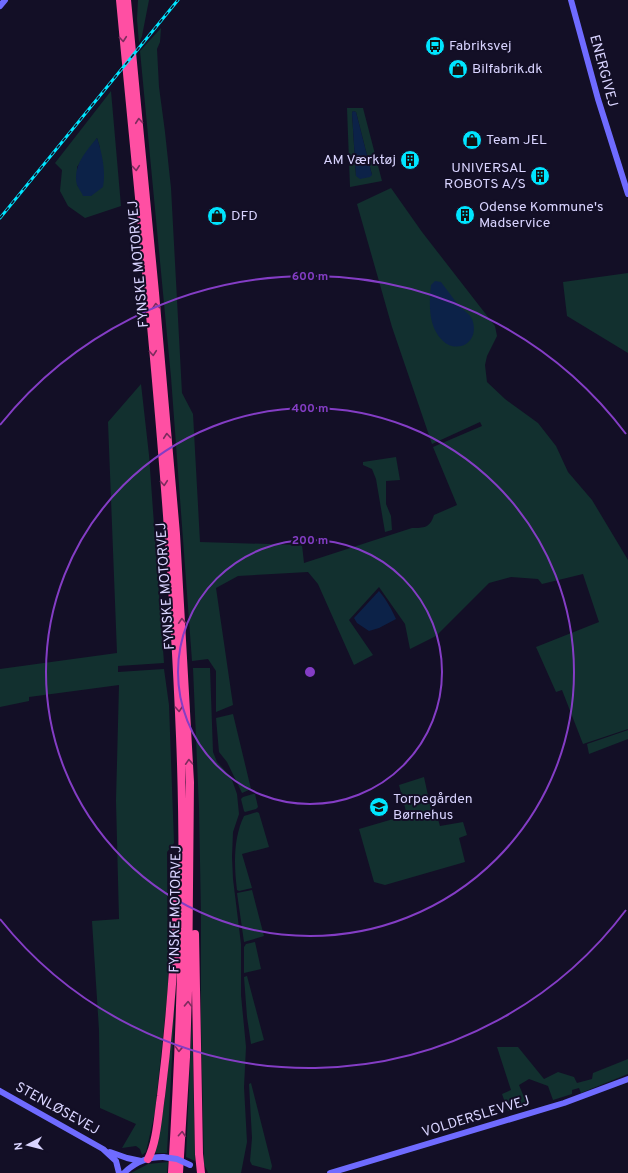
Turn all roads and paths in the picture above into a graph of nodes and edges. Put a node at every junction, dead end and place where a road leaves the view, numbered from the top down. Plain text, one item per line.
1 (5, 0) edge
2 (120, 0) edge
3 (127, 0) edge
4 (571, 0) edge
5 (0, 6) edge
6 (628, 194) edge
7 (190, 782) junction
8 (182, 811) junction
9 (628, 1079) edge
10 (0, 1091) edge
11 (103, 1149) junction
12 (144, 1160) junction
13 (119, 1173) edge
14 (124, 1173) edge
15 (172, 1173) edge
16 (179, 1173) edge
17 (201, 1173) edge
18 (330, 1173) edge

1 - 5 street
2 -> 8 highway, FYNSKE MOTORVEJ
7 -> 3 highway, FYNSKE MOTORVEJ
4 - 6 street, ENERGIVEJ
16 -> 7 highway, FYNSKE MOTORVEJ
7 - 17 highway
8 - 12 highway
8 -> 15 highway, FYNSKE MOTORVEJ
9 - 18 street, VOLDERSLEVVEJ
10 - 11 street, STENLØSEVEJ
11 - 12 street, STENLØSEVEJ
11 - 13 street, STENLØSEVEJ
12 - 14 street
12 - 17 street, bridge

